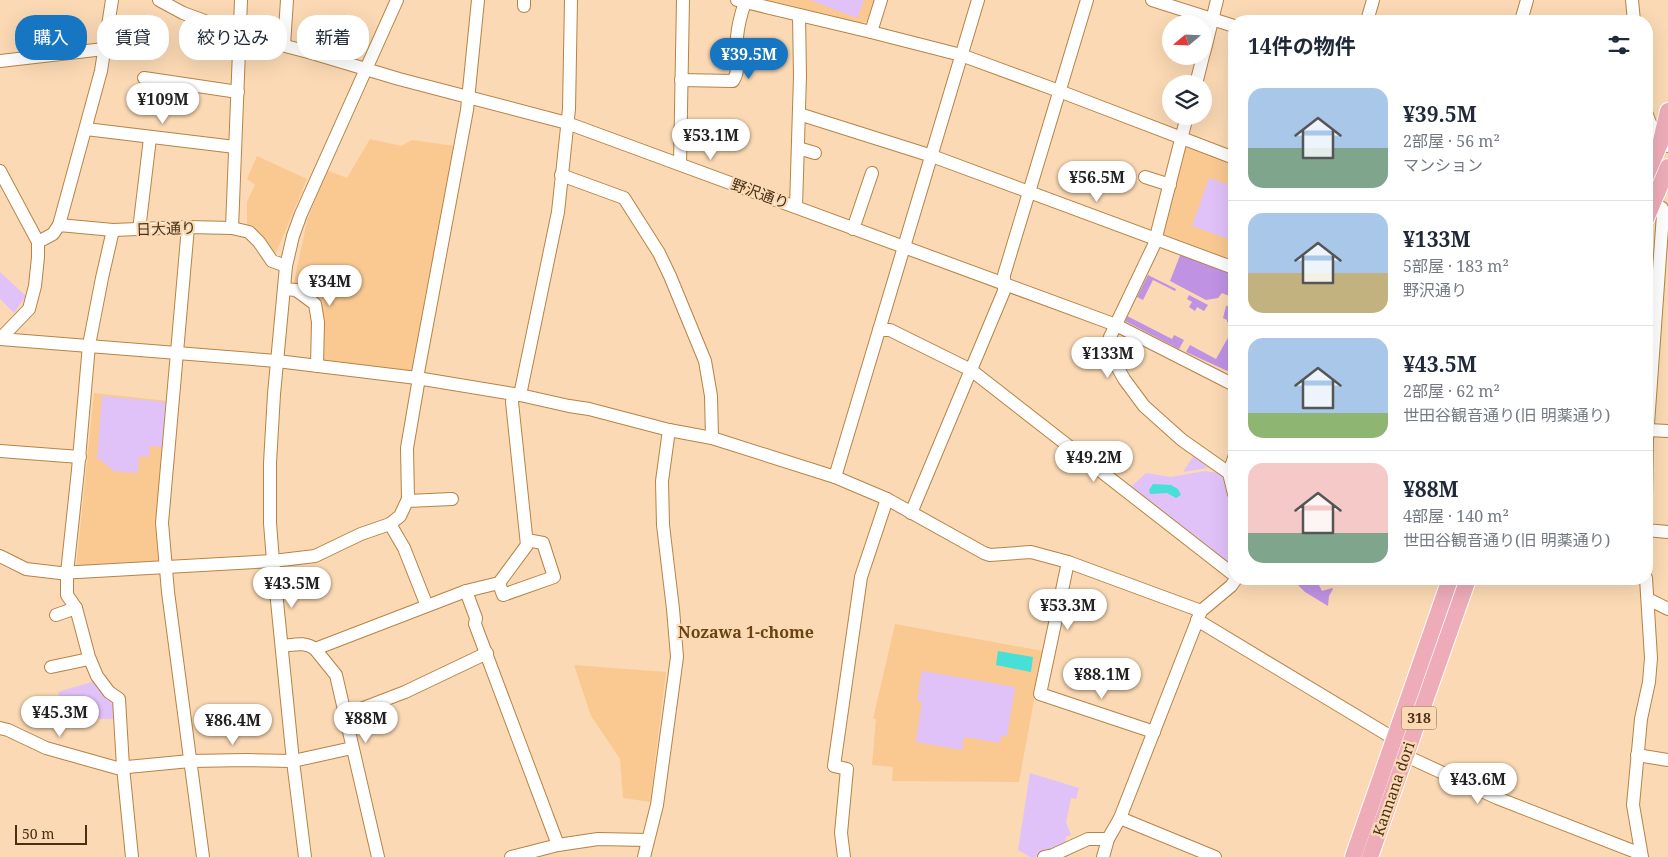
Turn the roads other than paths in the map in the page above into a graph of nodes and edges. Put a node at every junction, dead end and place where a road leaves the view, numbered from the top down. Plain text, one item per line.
1 (112, 0) edge
2 (159, 0) edge
3 (241, 0) edge
4 (287, 0) edge
5 (397, 0) edge
6 (478, 0) edge
7 (571, 0) edge
8 (682, 0) edge
9 (881, 0) edge
10 (978, 0) edge
11 (1087, 0) edge
12 (1152, 0) edge
13 (1217, 0) edge
14 (1373, 0) edge
15 (1528, 0) edge
16 (1632, 0) edge
17 (741, 1) edge
18 (110, 15) edge
19 (188, 15) edge
20 (241, 15) edge
21 (286, 15) edge
22 (799, 15) junction
23 (1199, 15) edge
24 (1368, 15) edge
25 (1524, 15) edge
26 (1633, 15) edge
27 (1212, 19) joint
28 (1228, 24) edge
29 (871, 32) junction
30 (287, 46) edge
31 (97, 50) edge
32 (961, 56) junction
33 (102, 60) edge
34 (239, 60) edge
35 (0, 61) edge
36 (367, 69) junction
37 (144, 78) dead end
38 (681, 80) junction
39 (1059, 91) junction
40 (238, 92) junction
41 (469, 97) junction
42 (1668, 111) edge
43 (798, 114) junction
44 (568, 123) junction
45 (1185, 125) edge
46 (86, 128) junction
47 (1653, 129) edge
48 (150, 138) junction
49 (1181, 138) junction
50 (1664, 143) edge
51 (236, 147) junction
52 (798, 148) junction
53 (815, 153) dead end
54 (932, 156) junction
55 (1228, 156) edge
56 (1653, 163) edge
57 (680, 164) junction
58 (1668, 168) edge
59 (0, 171) edge
60 (872, 173) dead end
61 (561, 175) junction
62 (1145, 178) dead end
63 (1170, 184) junction
64 (1028, 192) junction
65 (1654, 203) joint
66 (796, 207) junction
67 (59, 225) junction
68 (188, 227) junction
69 (232, 228) junction
70 (853, 229) junction
71 (113, 230) junction
72 (139, 230) junction
73 (1156, 239) junction
74 (38, 242) junction
75 (904, 246) junction
76 (286, 266) junction
77 (1228, 266) edge
78 (1663, 278) edge
79 (1004, 284) junction
80 (284, 288) junction
81 (1116, 325) junction
82 (879, 330) junction
83 (0, 339) edge
84 (89, 345) junction
85 (176, 352) junction
86 (277, 361) junction
87 (317, 366) junction
88 (971, 370) junction
89 (1653, 373) edge
90 (418, 378) junction
91 (1228, 382) edge
92 (517, 395) junction
93 (669, 430) junction
94 (1653, 430) edge
95 (1668, 431) edge
96 (712, 438) junction
97 (0, 451) edge
98 (80, 457) junction
99 (1228, 472) edge
100 (835, 477) junction
101 (452, 499) dead end
102 (887, 499) junction
103 (407, 501) junction
104 (911, 513) junction
105 (390, 524) junction
106 (1653, 531) edge
107 (1668, 532) edge
108 (527, 540) junction
109 (0, 556) edge
110 (273, 561) junction
111 (1068, 562) junction
112 (166, 567) junction
113 (1228, 570) edge
114 (67, 573) junction
115 (499, 583) junction
116 (1232, 585) edge
117 (1448, 585) edge
118 (1466, 585) edge
119 (1647, 585) edge
120 (466, 591) junction
121 (1648, 599) junction
122 (425, 601) dead end
123 (76, 608) junction
124 (1668, 609) edge
125 (56, 615) dead end
126 (1199, 616) junction
127 (282, 646) junction
128 (315, 649) junction
129 (487, 653) junction
130 (89, 659) junction
131 (51, 667) dead end
132 (345, 715) junction
133 (0, 728) edge
134 (1154, 732) junction
135 (1393, 738) junction
136 (352, 748) junction
137 (1637, 755) junction
138 (1406, 756) junction
139 (1668, 760) edge
140 (190, 761) junction
141 (293, 761) junction
142 (120, 768) junction
143 (1120, 818) junction
144 (1108, 839) junction
145 (647, 840) junction
146 (558, 845) junction
147 (1642, 855) edge
148 (132, 857) edge
149 (203, 857) edge
150 (304, 857) edge
151 (378, 857) edge
152 (511, 857) edge
153 (644, 857) edge
154 (844, 857) edge
155 (1044, 857) edge
156 (1103, 857) edge
157 (1215, 857) edge
158 (1353, 857) edge
159 (1370, 857) edge

1 - 18 street
2 - 19 street, 野沢通り
3 - 20 street
4 - 21 street
5 - 36 street
6 - 41 street
7 - 44 street
8 - 38 street
9 - 29 street
10 - 32 street
11 - 39 street
12 - 23 street
13 - 27 street
14 - 24 street
15 - 25 street
16 - 26 street
17 - 22 street
17 - 38 street
22 - 29 street
22 - 43 street
27 - 28 street
29 - 32 street
30 - 36 street, 野沢通り
31 - 35 street
32 - 39 street
32 - 54 street
33 - 46 street
34 - 40 street
36 - 41 street, 野沢通り
36 - 76 street
37 - 40 street
38 - 57 street
39 - 49 street
39 - 64 street
40 - 51 street
41 - 44 street, 野沢通り
41 - 90 street
42 - 50 main road
43 - 52 street
43 - 54 street
44 - 57 street, 野沢通り
44 - 61 street
45 - 49 street
46 - 48 street
46 - 67 street
47 - 50 street
48 - 51 street
48 - 72 street
49 - 55 street
49 - 63 street
50 - 56 main road
51 - 69 street
52 - 53 street
52 - 66 street
54 - 64 street
54 - 75 street
57 - 66 street, 野沢通り
58 - 65 main road
59 - 74 street
60 - 70 street
61 - 92 street
61 - 96 street
62 - 63 street
63 - 73 street
64 - 73 street
64 - 79 street
65 - 78 street
66 - 70 street, 野沢通り
67 - 71 street, 日大通り
67 - 74 street
68 - 69 street, 日大通り
68 - 72 street, 日大通り
68 - 85 street
69 - 76 street, 日大通り
70 - 75 street, 野沢通り
71 - 72 street, 日大通り
71 - 84 street
73 - 77 street
73 - 81 street
74 - 83 street
75 - 79 street, 野沢通り
75 - 82 street
76 - 80 street
78 - 89 street
79 - 81 street, 野沢通り
79 - 88 street
80 - 86 street
80 - 87 street
81 - 91 street, 野沢通り
81 - 99 street
82 - 88 street
82 - 100 street
83 - 84 street
84 - 85 street
84 - 98 street
85 - 86 street
85 - 112 street
86 - 87 street
86 - 110 street
87 - 90 street
88 - 104 street
88 - 113 street
90 - 92 street
90 - 103 street
92 - 93 street
92 - 108 street
93 - 96 street
93 - 145 street
94 - 95 street
96 - 100 street
97 - 98 street
98 - 114 street
100 - 102 street
101 - 103 street
102 - 104 street
102 - 154 street
103 - 105 street
104 - 111 street
105 - 110 street
105 - 122 street
106 - 107 street
108 - 115 street
108 - 115 street
109 - 114 street
110 - 112 street
110 - 127 street
111 - 126 street
111 - 134 street
112 - 114 street
112 - 140 street
114 - 123 street
115 - 120 street
116 - 126 street
117 - 135 main road, Kannana dori / 318
118 - 138 main road, Kannana dori / 318
119 - 121 street
120 - 128 street
120 - 129 street
121 - 124 street
121 - 137 street
123 - 125 street
123 - 130 street
126 - 134 street
126 - 135 street
127 - 128 street
127 - 141 street
128 - 132 street
129 - 132 street
129 - 146 street
130 - 131 street
130 - 142 street
132 - 136 street
133 - 142 street
134 - 143 street
135 - 158 main road, Kannana dori / 318
136 - 141 street
136 - 151 street
137 - 139 street
137 - 147 street
138 - 147 street
138 - 159 main road, Kannana dori / 318
140 - 141 street
140 - 142 street
140 - 149 street
141 - 150 street
142 - 148 street
143 - 144 street
143 - 157 street
144 - 155 street
144 - 156 street
145 - 146 street
145 - 153 street
146 - 152 street

